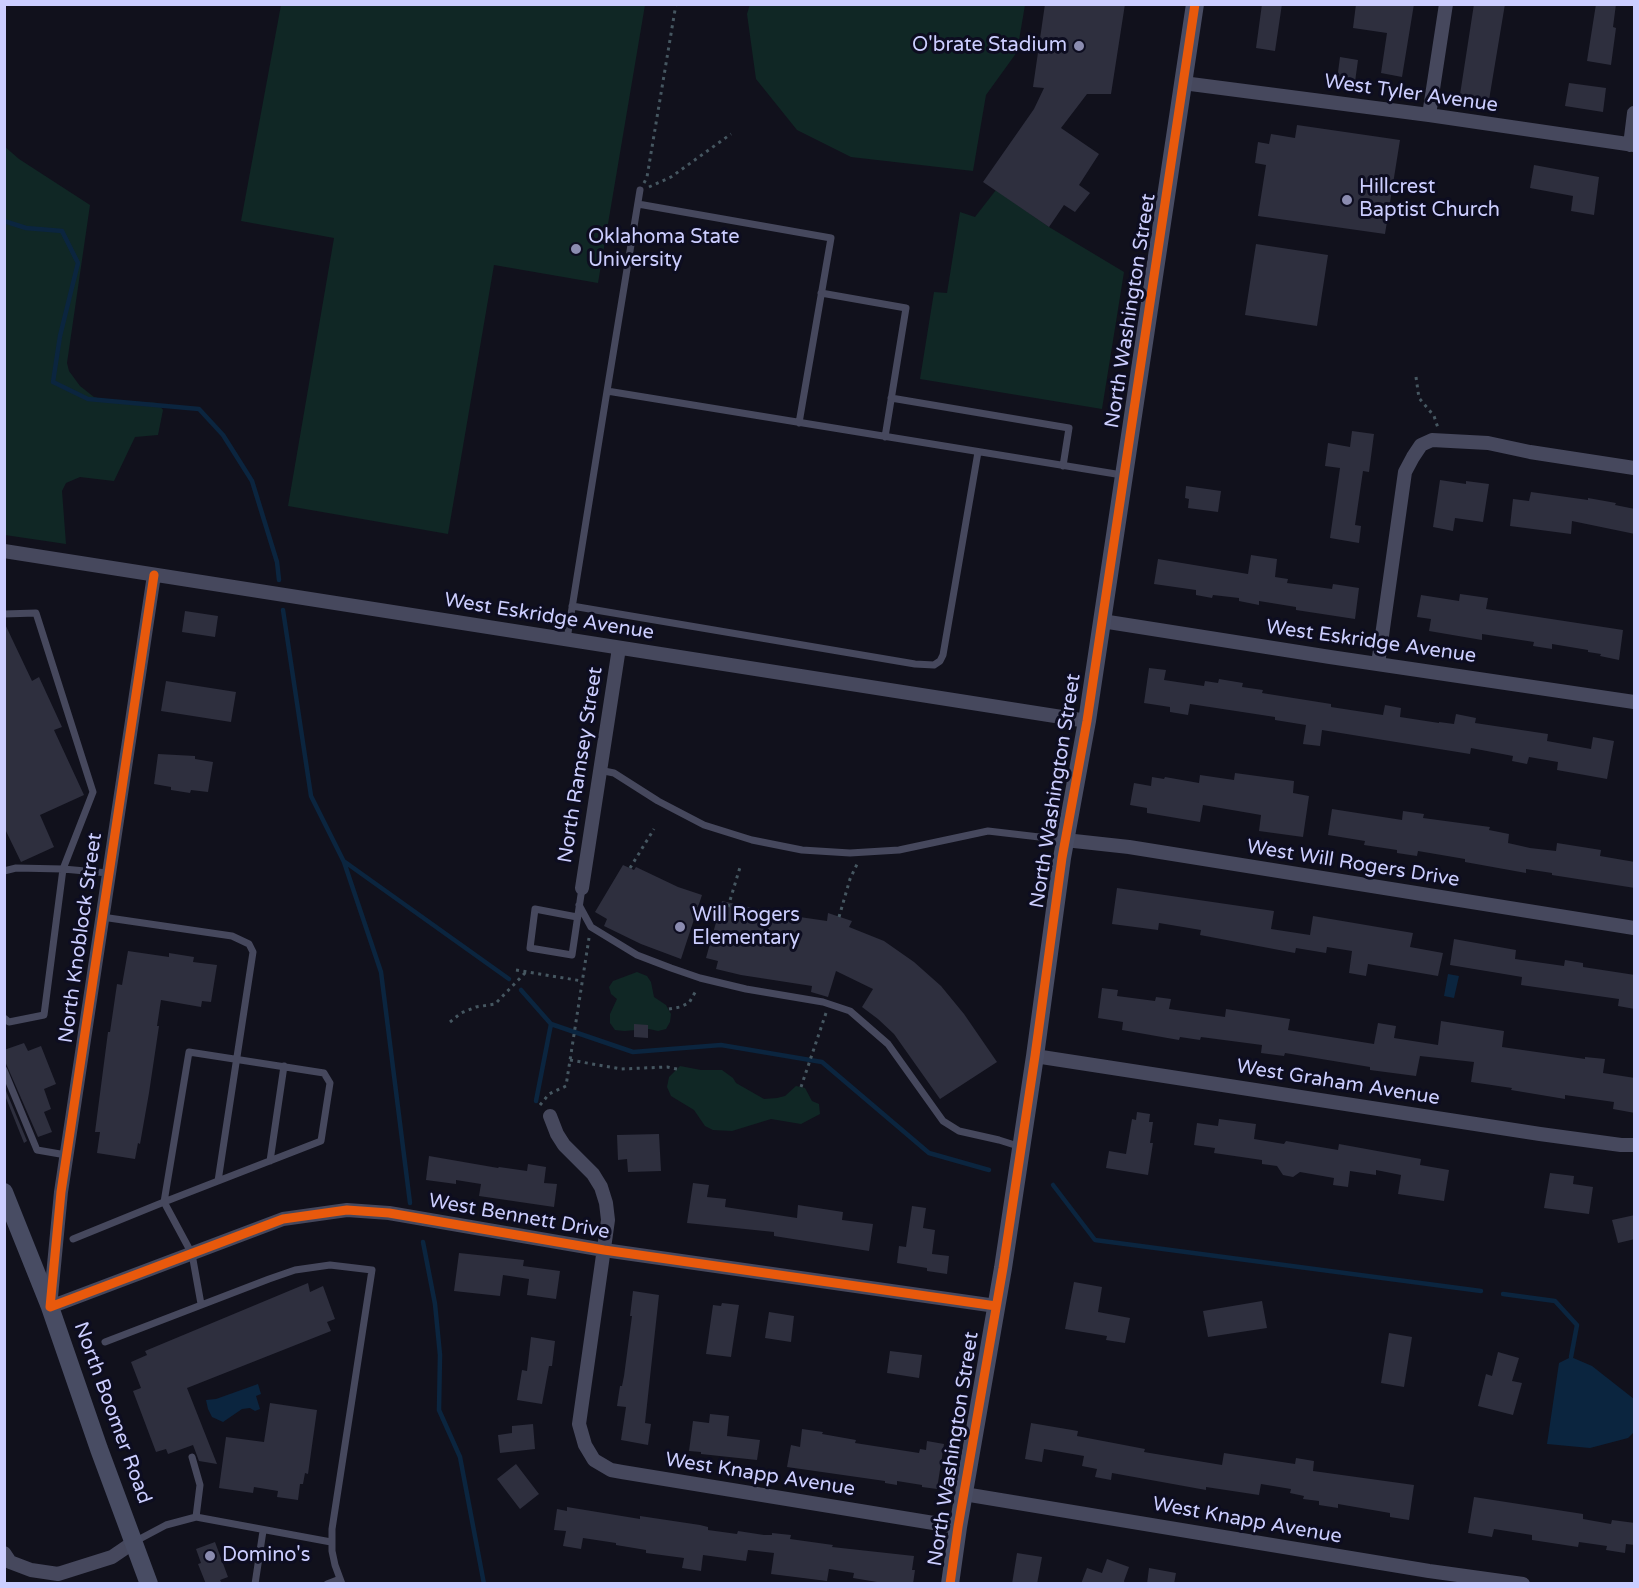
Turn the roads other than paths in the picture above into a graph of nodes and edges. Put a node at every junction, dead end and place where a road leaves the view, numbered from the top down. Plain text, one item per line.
1 (1195, 4) edge
2 (1446, 4) edge
3 (1183, 83) junction
4 (1635, 113) edge
5 (1429, 115) junction
6 (1632, 145) edge
7 (640, 190) road end
8 (638, 204) junction
9 (821, 293) junction
10 (607, 391) junction
11 (891, 398) junction
12 (799, 423) junction
13 (885, 437) junction
14 (978, 452) junction
15 (1063, 466) junction
16 (1635, 468) edge
17 (1124, 476) junction
18 (4, 550) edge
19 (154, 575) junction
20 (572, 606) junction
21 (4, 614) edge
22 (1102, 621) junction
23 (567, 639) junction
24 (619, 648) junction
25 (1378, 664) junction
26 (1635, 702) edge
27 (1087, 721) junction
28 (599, 770) junction
29 (1065, 840) junction
30 (63, 869) junction
31 (4, 871) edge
32 (108, 873) junction
33 (582, 888) joint
34 (579, 905) junction
35 (102, 917) junction
36 (578, 917) junction
37 (1635, 928) edge
38 (4, 1018) edge
39 (1035, 1056) junction
40 (237, 1059) junction
41 (284, 1066) junction
42 (4, 1070) edge
43 (545, 1116) road end
44 (1635, 1145) edge
45 (1021, 1147) junction
46 (66, 1155) junction
47 (270, 1161) junction
48 (218, 1182) junction
49 (4, 1192) edge
50 (164, 1202) junction
51 (73, 1239) dead end
52 (604, 1250) junction
53 (192, 1254) junction
54 (201, 1304) junction
55 (996, 1306) junction
56 (50, 1307) junction
57 (105, 1342) dead end
58 (192, 1457) dead end
59 (964, 1494) junction
60 (196, 1517) junction
61 (958, 1527) junction
62 (263, 1531) junction
63 (134, 1542) junction
64 (331, 1542) junction
65 (5, 1553) edge
66 (1428, 1577) edge
67 (341, 1581) edge
68 (149, 1584) edge
69 (255, 1584) edge
70 (327, 1584) edge
71 (950, 1584) edge
72 (1523, 1584) edge

1 - 3 main road, North Washington Street
2 - 5 street
3 - 5 street, West Tyler Avenue
3 - 17 main road, North Washington Street
4 - 6 street
5 - 6 street, West Tyler Avenue
7 - 8 lane
8 - 9 lane
8 - 10 lane
9 - 11 lane
9 - 12 lane
10 - 12 lane
10 - 20 lane
11 - 13 lane
11 - 15 lane
12 - 13 lane
13 - 14 lane
14 - 15 lane
14 - 20 lane
15 - 17 lane
16 - 25 street
17 - 22 main road, North Washington Street
18 - 19 street, West Eskridge Avenue
19 - 23 street, West Eskridge Avenue
19 - 32 street, North Knoblock Street
20 - 23 lane
21 - 30 lane
22 - 25 street, West Eskridge Avenue
22 - 27 main road, North Washington Street
23 - 24 street, West Eskridge Avenue
24 - 27 street, West Eskridge Avenue
24 - 28 street, North Ramsey Street
25 - 26 street, West Eskridge Avenue
27 - 29 main road, North Washington Street
28 - 29 lane
28 - 33 street, North Ramsey Street
29 - 37 street, West Will Rogers Drive
29 - 39 main road, North Washington Street
30 - 31 lane
30 - 32 lane
30 - 38 lane
32 - 35 street, North Knoblock Street
33 - 34 lane
34 - 36 lane
34 - 45 lane
35 - 40 lane
35 - 46 street, North Knoblock Street
36 - 36 lane
39 - 44 street, West Graham Avenue
39 - 45 main road, North Washington Street
40 - 41 lane
40 - 48 lane
40 - 50 lane
41 - 47 lane
41 - 47 lane
42 - 46 lane
43 - 52 street
45 - 55 main road, North Washington Street
46 - 56 street, North Knoblock Street
47 - 48 lane
48 - 50 lane
49 - 56 main road, North Boomer Road
50 - 51 lane
50 - 53 lane
52 - 53 street, West Bennett Drive
52 - 55 street, West Bennett Drive
52 - 61 street, West Knapp Avenue
53 - 54 lane
53 - 56 street, West Bennett Drive
54 - 57 lane
54 - 64 lane
55 - 59 main road, North Washington Street
56 - 63 main road, North Boomer Road
58 - 60 lane
59 - 61 main road, North Washington Street
59 - 66 street, West Knapp Avenue
60 - 62 lane
60 - 63 lane
61 - 71 main road, North Washington Street
62 - 64 lane
62 - 69 lane
63 - 65 street
63 - 68 main road, North Boomer Road
64 - 67 lane
66 - 72 street, West Knapp Avenue
67 - 70 lane

